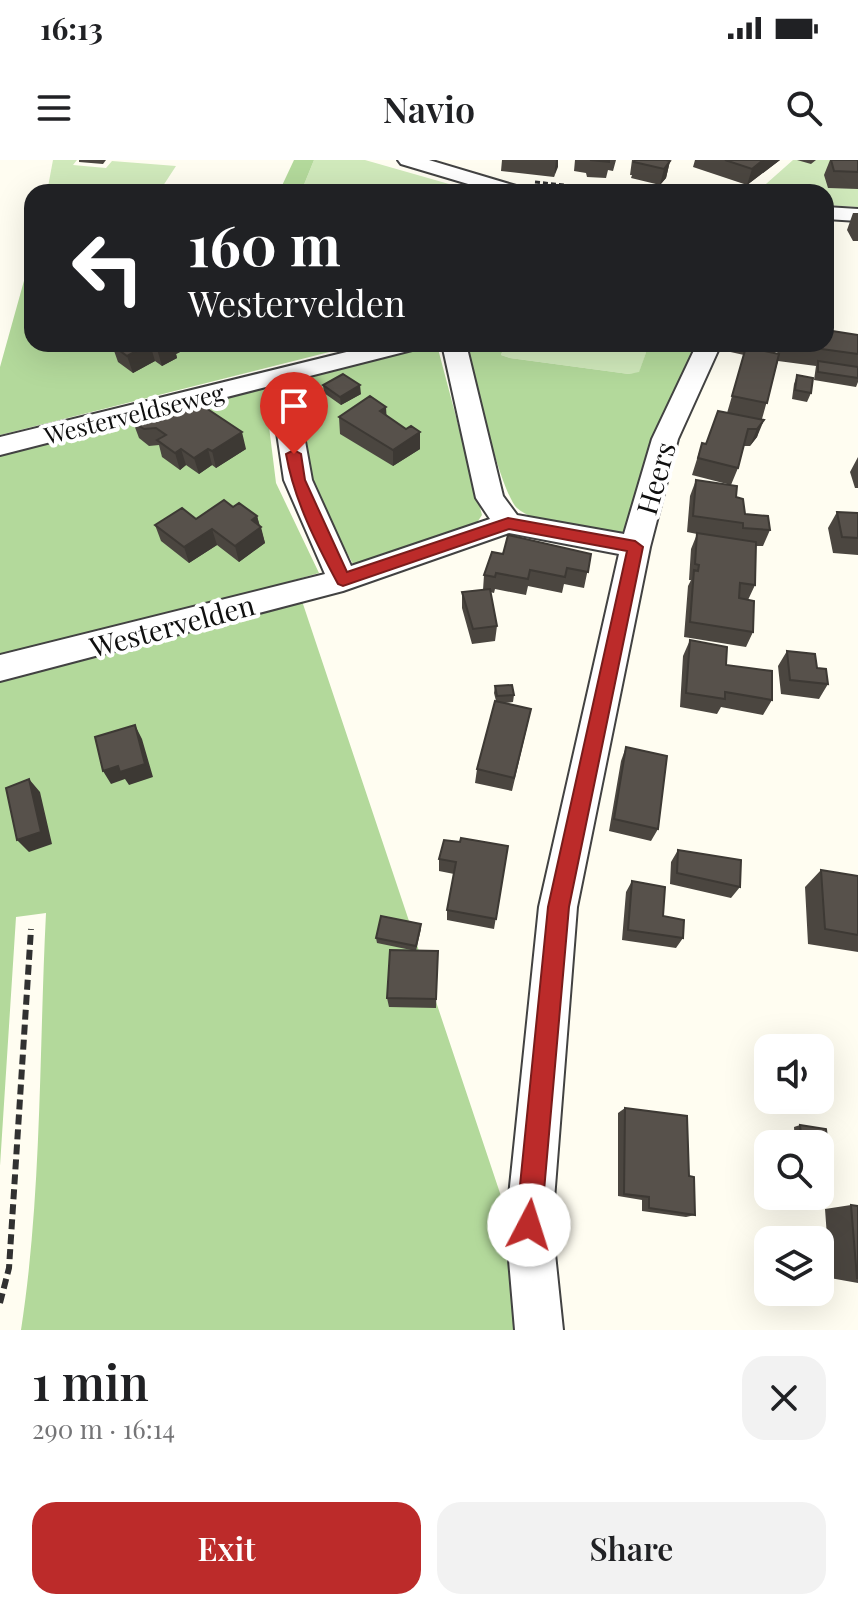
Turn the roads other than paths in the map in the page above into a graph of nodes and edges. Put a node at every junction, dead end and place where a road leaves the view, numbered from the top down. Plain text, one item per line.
1 (408, 160) edge
2 (492, 184) edge
3 (834, 214) edge
4 (858, 215) edge
5 (378, 352) edge
6 (456, 352) edge
7 (705, 352) edge
8 (281, 378) junction
9 (0, 446) edge
10 (508, 523) junction
11 (635, 547) junction
12 (343, 580) junction
13 (0, 668) edge
14 (539, 1330) edge

1 - 2 street
3 - 4 street
5 - 8 street, Westerveldseweg
6 - 10 street
7 - 11 street, Heers
8 - 9 street, Westerveldseweg
8 - 12 street
10 - 11 street, Westervelden
10 - 12 street, Westervelden
11 - 14 street, Heers
12 - 13 street, Westervelden

